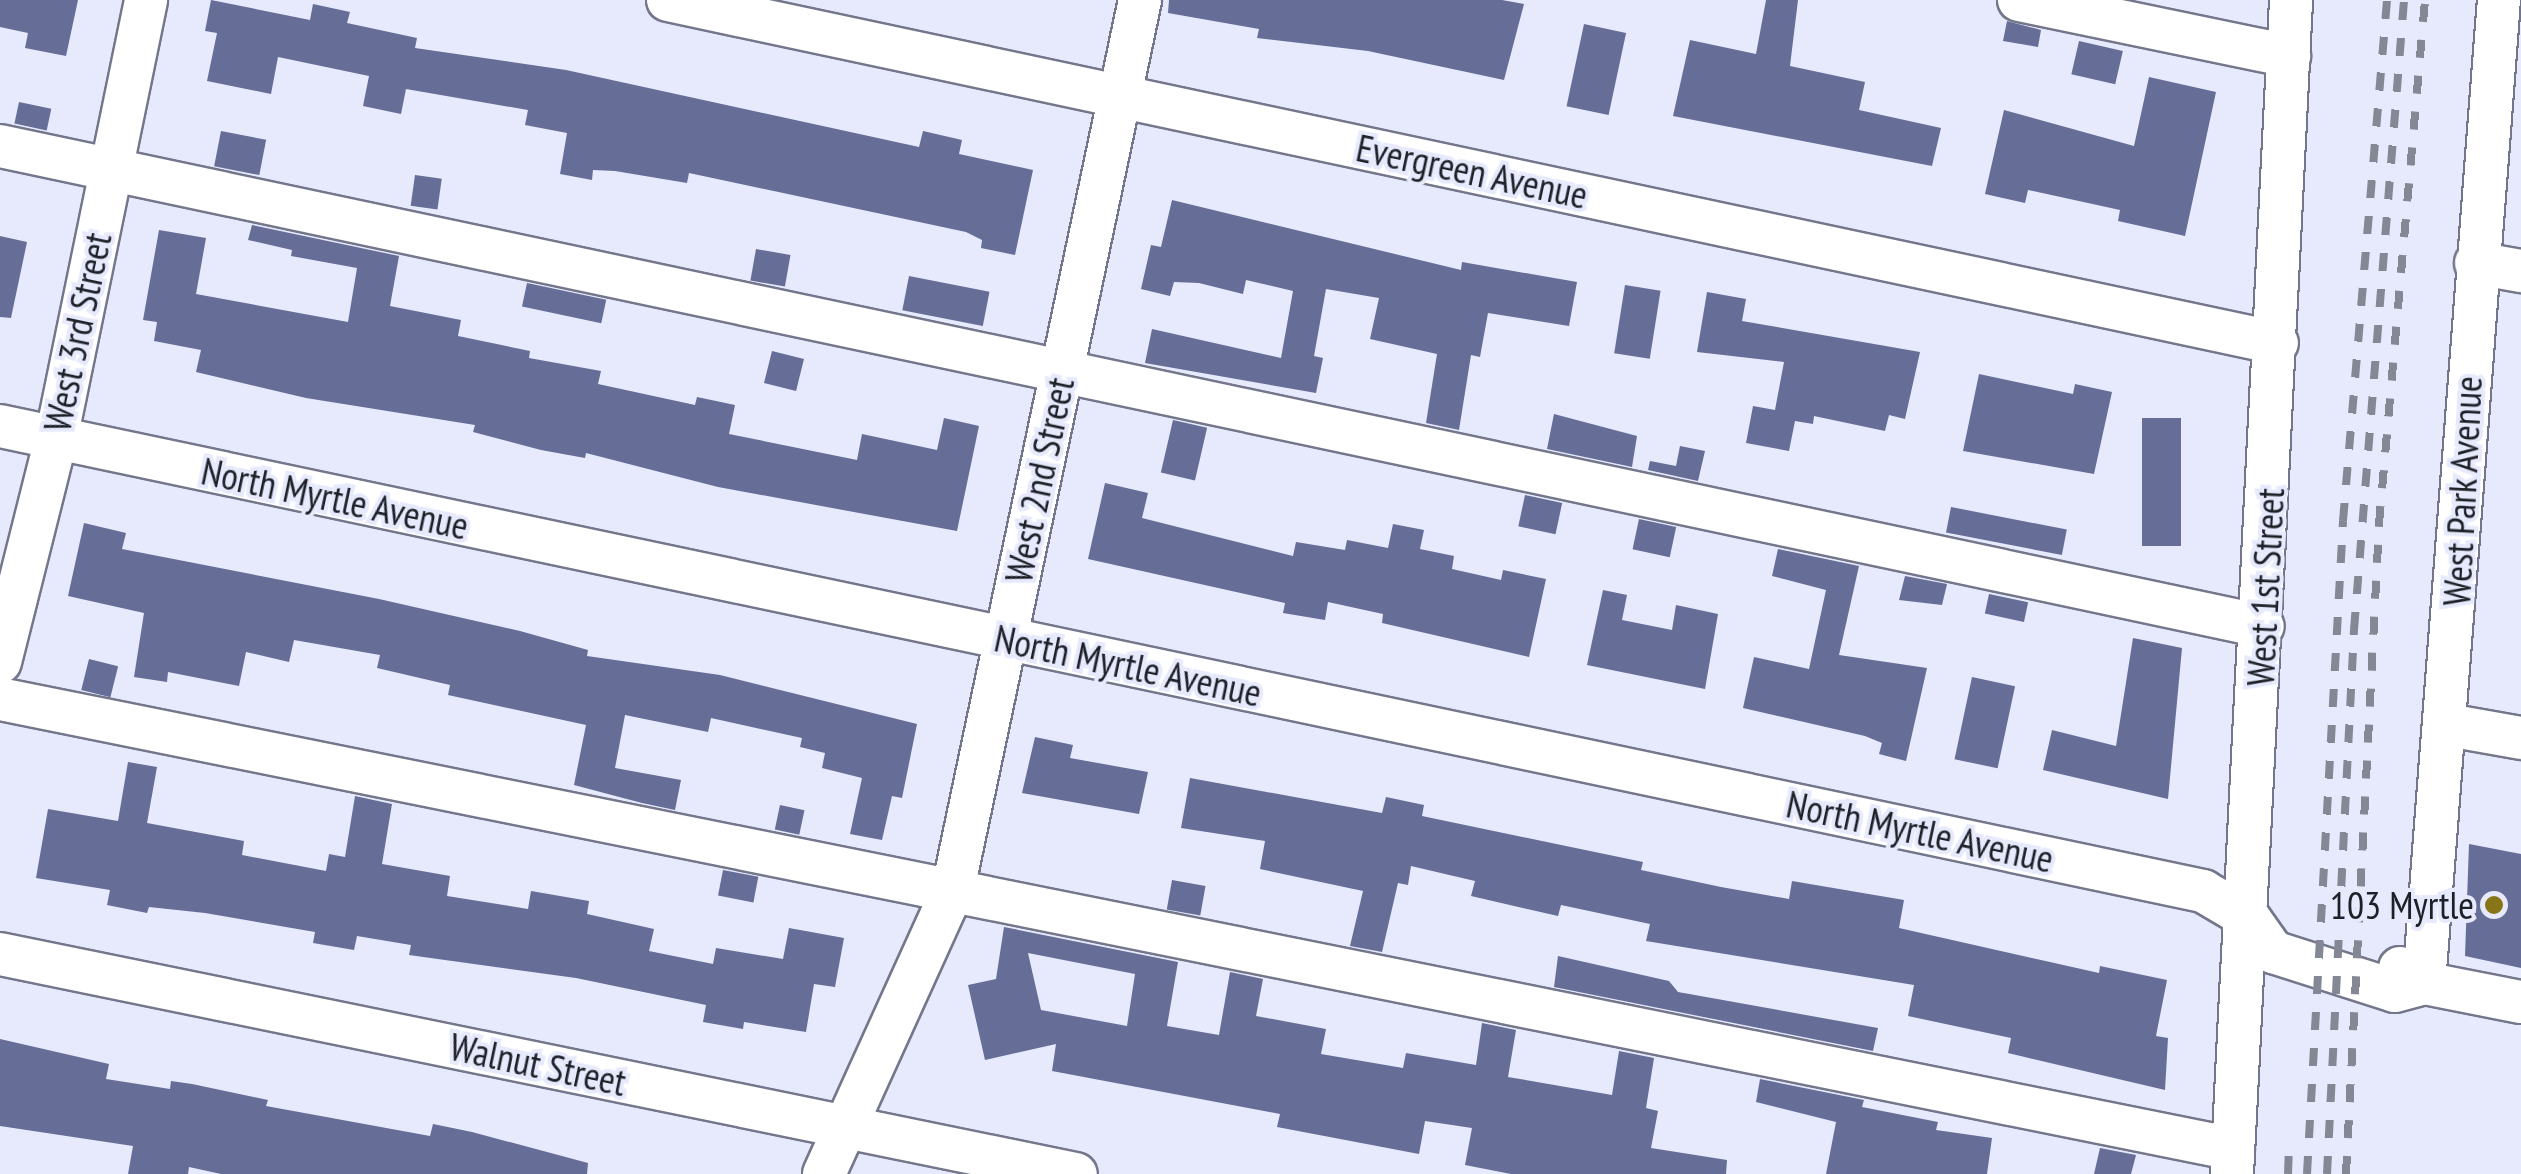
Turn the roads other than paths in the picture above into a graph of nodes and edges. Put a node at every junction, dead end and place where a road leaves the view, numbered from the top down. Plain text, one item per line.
1 (146, 0) edge
2 (668, 0) edge
3 (1140, 0) edge
4 (2020, 0) edge
5 (2291, 0) edge
6 (2499, 0) edge
7 (2508, 48) edge
8 (2288, 56) junction
9 (1120, 96) junction
10 (0, 146) edge
11 (111, 170) junction
12 (2476, 263) junction
13 (2521, 271) edge
14 (2276, 343) junction
15 (1062, 369) junction
16 (0, 426) edge
17 (56, 438) junction
18 (2263, 626) junction
19 (1005, 639) junction
20 (0, 662) edge
21 (0, 698) edge
22 (2448, 725) junction
23 (2521, 738) edge
24 (953, 889) junction
25 (2249, 918) junction
26 (0, 954) edge
27 (2424, 982) junction
28 (2521, 1002) edge
29 (846, 1128) junction
30 (2232, 1162) edge
31 (824, 1174) edge
32 (1076, 1174) edge

1 - 11 street, West 3rd Street
2 - 9 street, Evergreen Avenue
3 - 9 street, West 2nd Street
4 - 8 street
5 - 8 street, West 1st Street
6 - 7 street, West Park Avenue
7 - 12 street, West Park Avenue
8 - 14 street, West 1st Street
9 - 14 street, Evergreen Avenue
9 - 15 street, West 2nd Street
10 - 11 street
11 - 15 street
11 - 17 street, West 3rd Street
12 - 13 street
12 - 22 street, West Park Avenue
14 - 18 street, West 1st Street
15 - 18 street
15 - 19 street, West 2nd Street
16 - 17 street, North Myrtle Avenue
17 - 19 street, North Myrtle Avenue
17 - 20 street, West 3rd Street
18 - 25 street, West 1st Street
19 - 24 street, West 2nd Street
19 - 25 street, North Myrtle Avenue
21 - 24 street
22 - 23 street
22 - 27 street, West Park Avenue
24 - 29 street, West 2nd Street
24 - 30 street
25 - 27 street, North Myrtle Avenue
25 - 30 street, West 1st Street
26 - 29 street, Walnut Street
27 - 28 street, North Myrtle Avenue
29 - 31 street, West 2nd Street
29 - 32 street, Walnut Street

